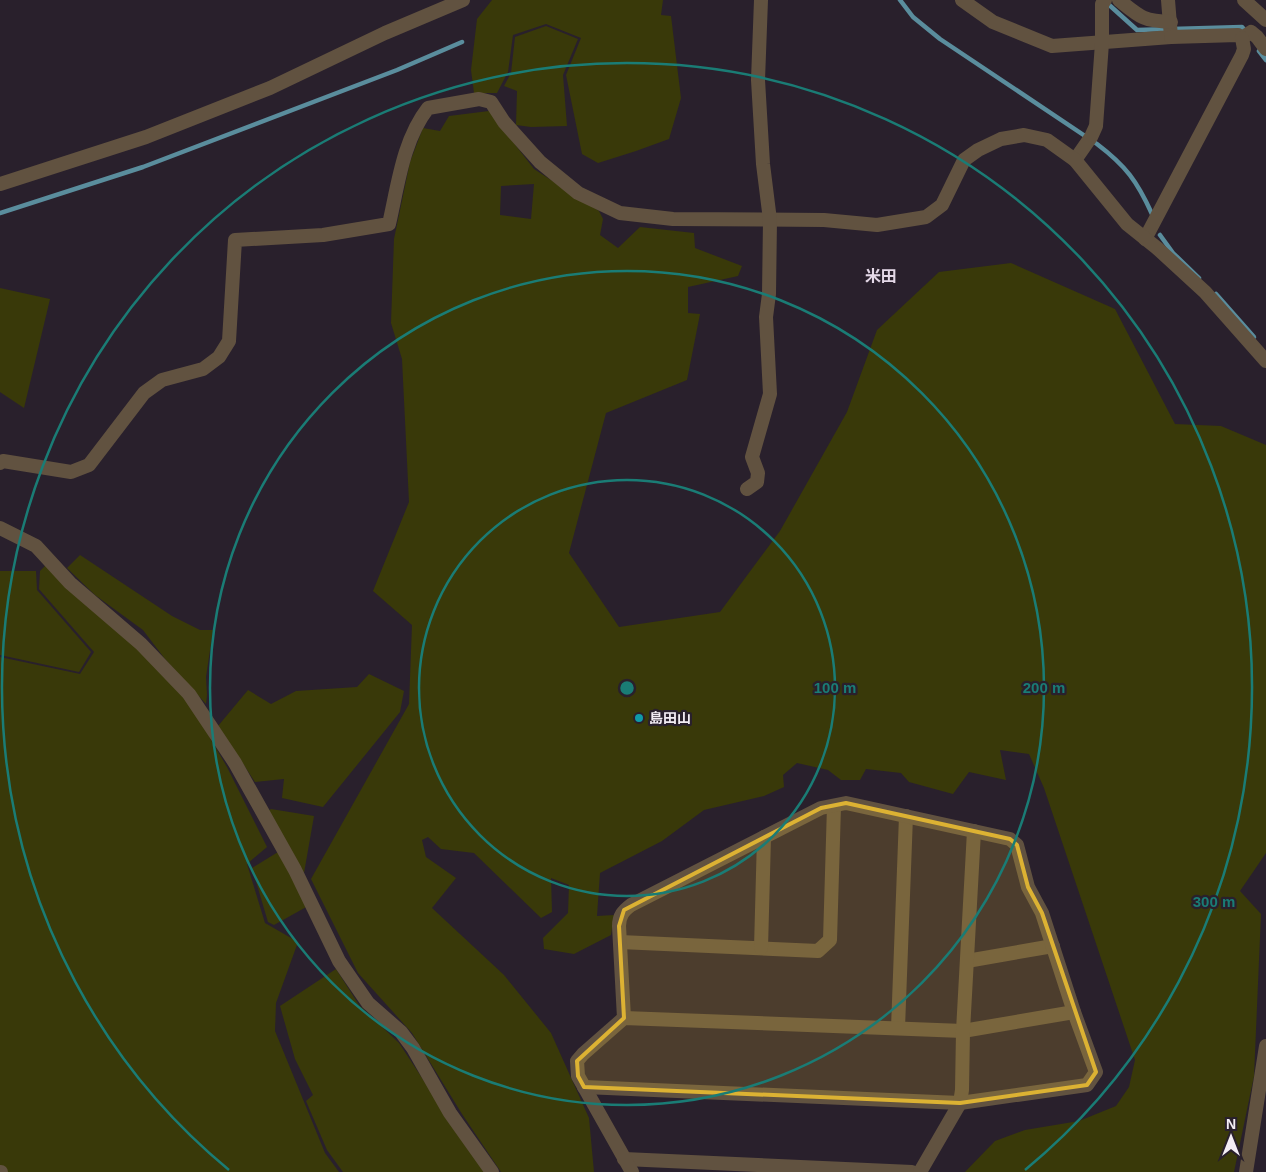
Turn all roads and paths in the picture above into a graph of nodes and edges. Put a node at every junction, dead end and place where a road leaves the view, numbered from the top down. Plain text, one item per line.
1 (463, 0) edge
2 (761, 0) edge
3 (962, 0) edge
4 (1119, 0) edge
5 (1168, 0) edge
6 (1244, 0) edge
7 (1104, 2) edge
8 (1266, 20) edge
9 (1171, 29) junction
10 (1245, 36) junction
11 (1102, 43) junction
12 (1266, 49) edge
13 (1075, 160) junction
14 (0, 184) edge
15 (770, 220) junction
16 (1145, 239) junction
17 (1266, 361) edge
18 (0, 463) edge
19 (747, 489) dead end
20 (0, 528) edge
21 (834, 806) junction
22 (906, 816) junction
23 (974, 832) junction
24 (764, 837) junction
25 (620, 942) junction
26 (1053, 946) junction
27 (760, 948) junction
28 (967, 961) junction
29 (1074, 1012) junction
30 (624, 1018) junction
31 (898, 1028) junction
32 (963, 1031) junction
33 (1266, 1046) edge
34 (584, 1088) junction
35 (960, 1103) junction
36 (624, 1159) junction
37 (492, 1172) edge
38 (632, 1172) edge
39 (912, 1172) edge
40 (920, 1172) edge
41 (1246, 1172) edge

1 - 14 street
2 - 15 street
3 - 11 street
4 - 9 street
5 - 9 street
6 - 8 street
7 - 11 street
9 - 10 street
9 - 11 street
10 - 12 street
10 - 16 street
11 - 13 street
13 - 15 street
13 - 16 street
15 - 18 street
15 - 19 street
16 - 17 street
20 - 37 street
21 - 22 street
21 - 24 street
21 - 27 street
22 - 23 street
22 - 31 street
23 - 26 street
23 - 28 street
24 - 25 street
24 - 27 street
25 - 27 street
25 - 30 street
26 - 28 street
26 - 29 street
28 - 32 street
29 - 32 street
29 - 35 street
30 - 31 street
30 - 34 street
31 - 32 street
32 - 35 street
33 - 41 street
34 - 35 street
34 - 36 street
35 - 40 street
36 - 38 street
36 - 39 street

